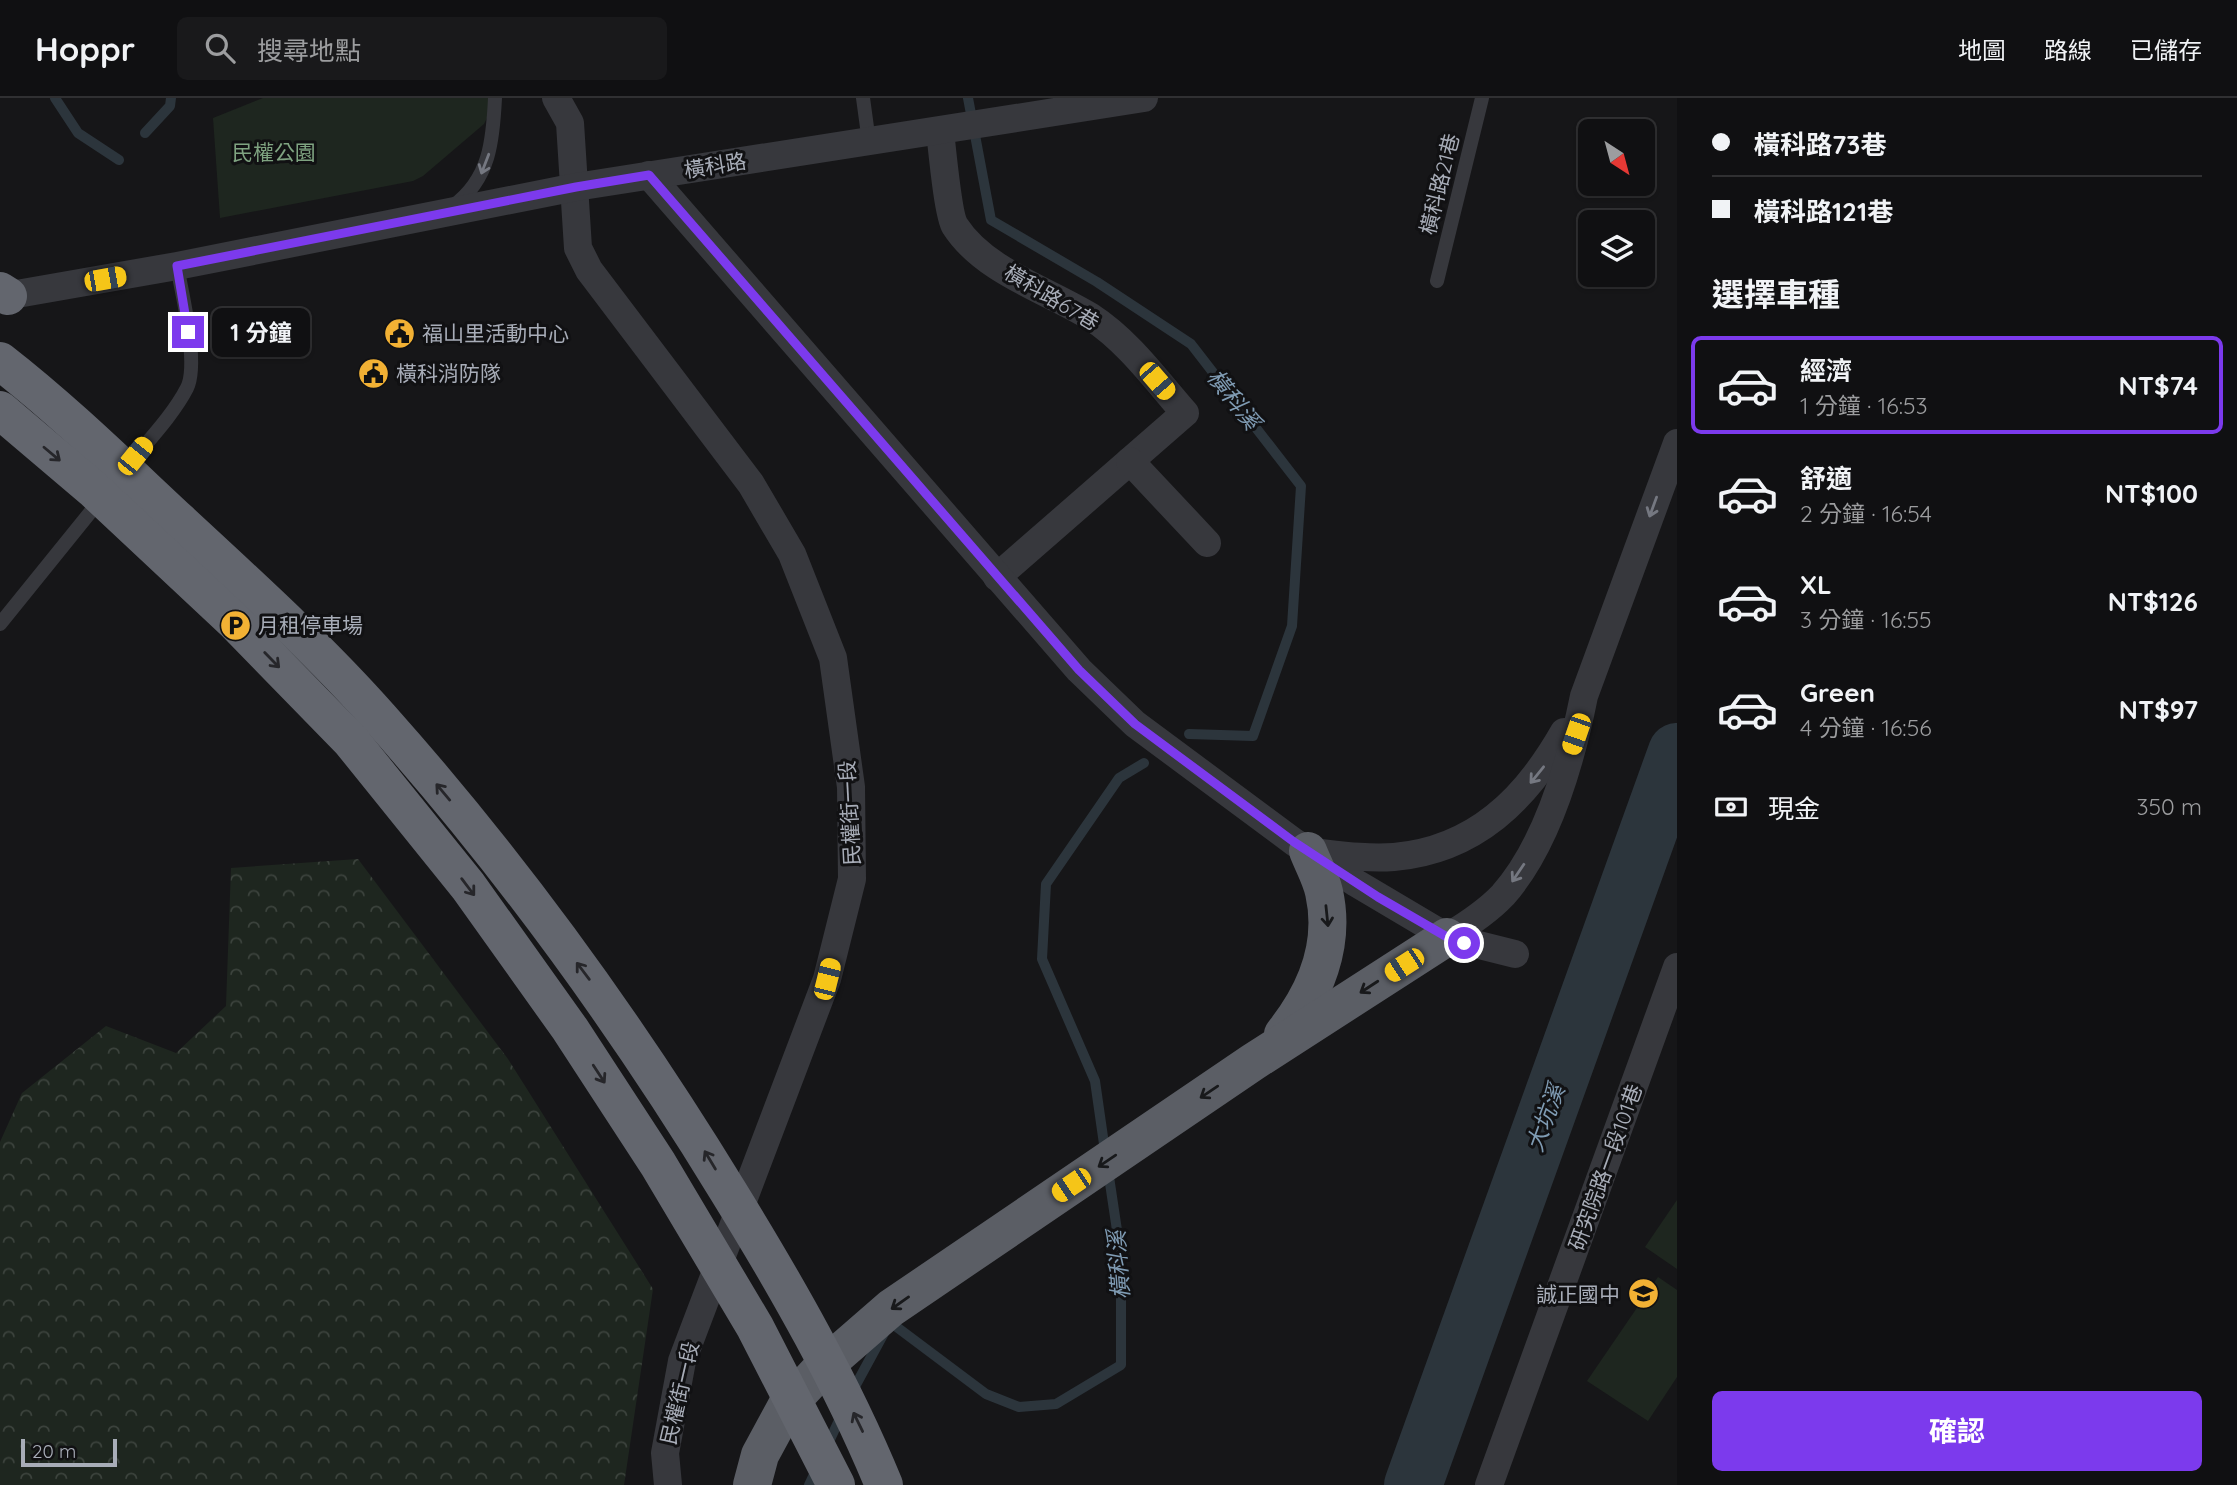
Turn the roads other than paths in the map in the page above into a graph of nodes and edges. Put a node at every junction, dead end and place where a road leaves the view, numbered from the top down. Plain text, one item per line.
1 (495, 98) edge
2 (556, 98) edge
3 (863, 98) edge
4 (1144, 98) edge
5 (1482, 98) edge
6 (946, 130) junction
7 (869, 142) junction
8 (649, 175) junction
9 (576, 187) junction
10 (442, 214) junction
11 (177, 266) junction
12 (1437, 281) dead end
13 (3, 295) edge
14 (0, 360) edge
15 (0, 410) edge
16 (1677, 443) edge
17 (1130, 461) junction
18 (1207, 543) dead end
19 (997, 577) junction
20 (0, 624) edge
21 (1584, 696) junction
22 (1308, 851) junction
23 (1447, 937) junction
24 (1515, 954) dead end
25 (1677, 967) edge
26 (1254, 1062) junction
27 (667, 1485) edge
28 (752, 1485) edge
29 (836, 1485) edge
30 (884, 1485) edge
31 (1489, 1485) edge

1 -> 10 lane
2 - 9 street, 民權街一段
3 - 7 lane
4 - 6 street, 橫科路
5 - 12 lane, 橫科路21巷
6 - 7 street, 橫科路
6 - 17 street, 橫科路67巷
7 - 8 street, 橫科路
8 - 9 street, 橫科路
8 - 19 street
9 - 10 street, 橫科路
9 - 27 street, 民權街一段
10 - 11 street, 橫科路
11 - 13 street, 橫科路
11 - 20 lane
30 -> 14 highway, bridge
15 -> 29 highway, bridge
16 -> 21 street
17 - 18 street
17 - 19 street, 橫科路67巷
19 - 22 street
21 -> 22 street
21 -> 23 street
22 - 23 street
22 -> 26 highway
23 - 24 street
23 -> 26 highway
25 - 31 street, 研究院路一段101巷
26 -> 28 highway, bridge

